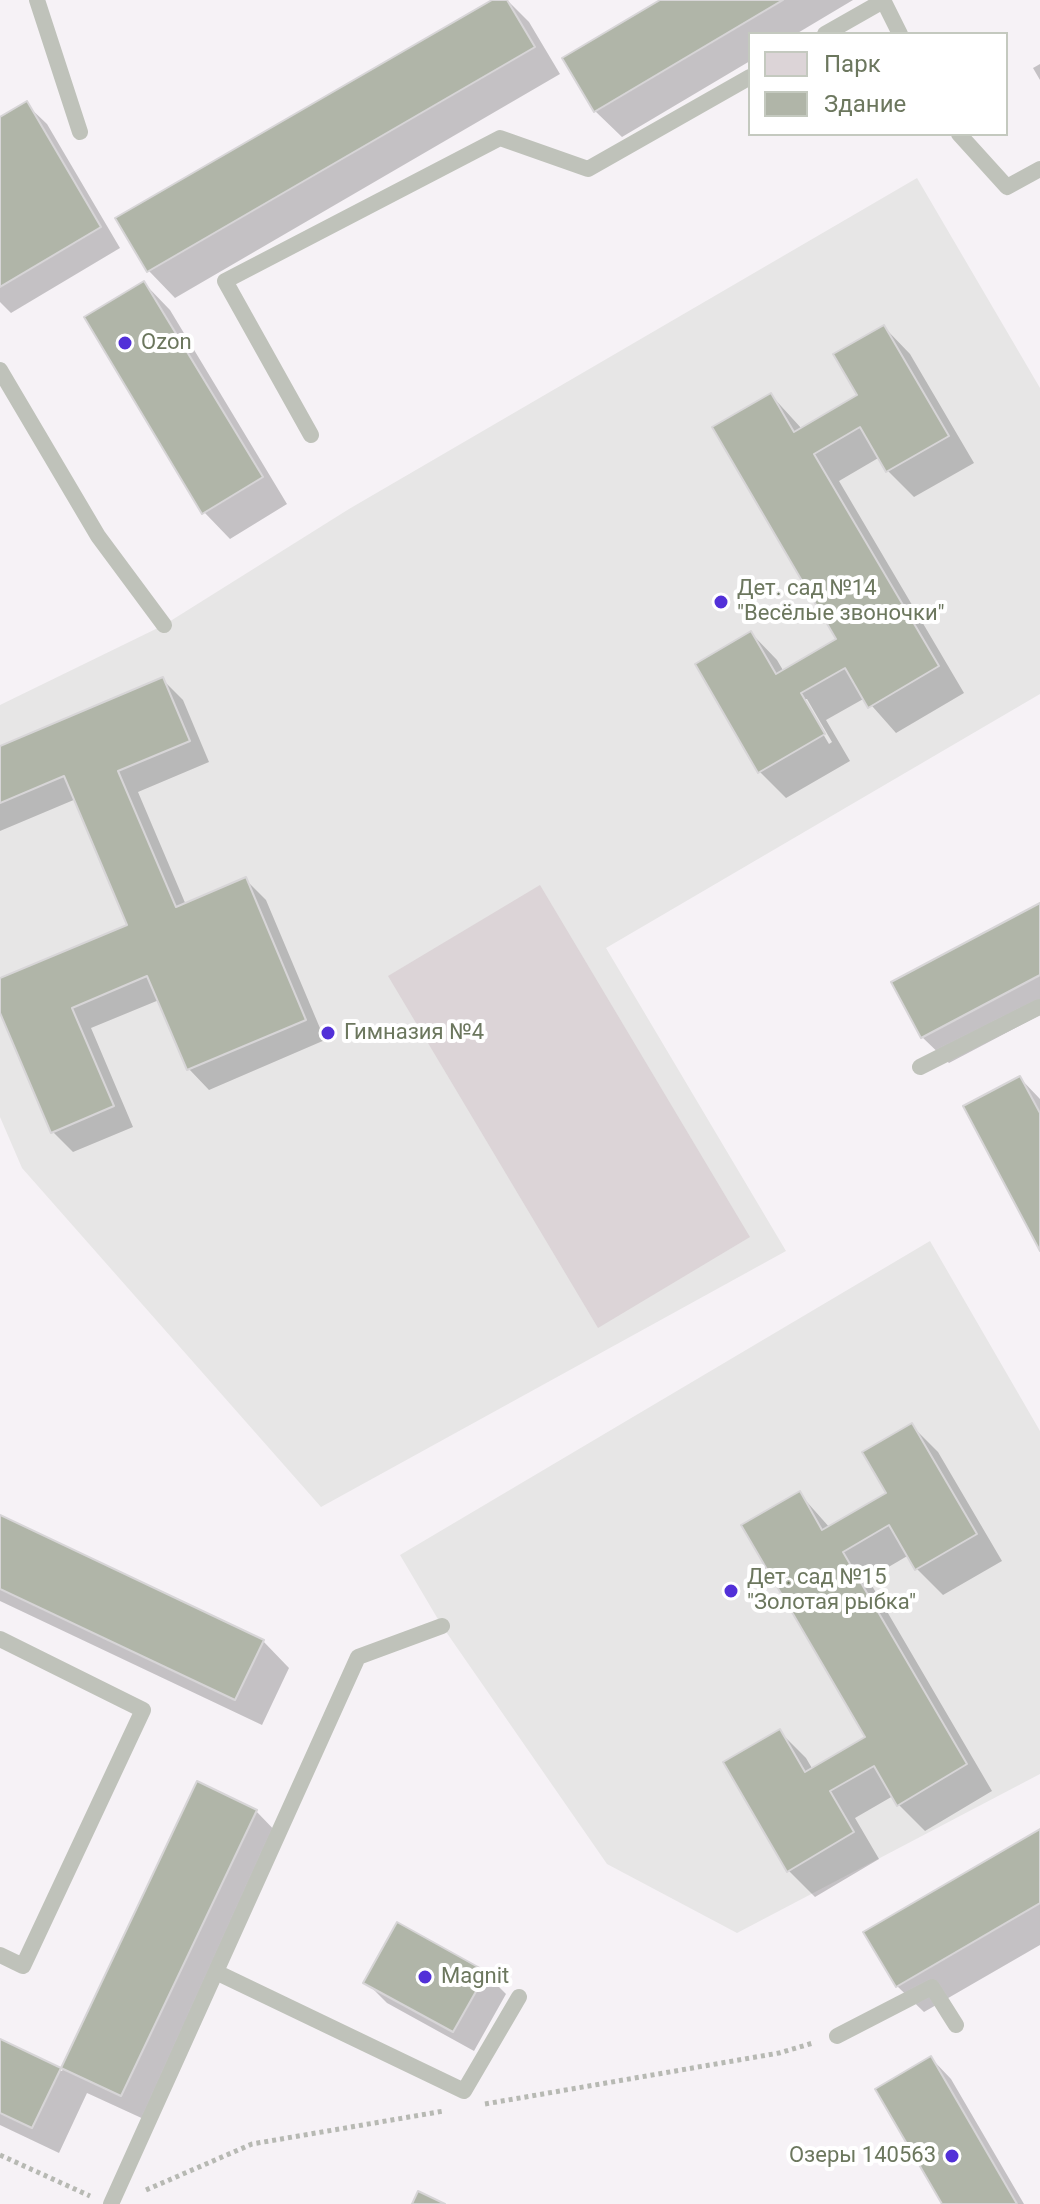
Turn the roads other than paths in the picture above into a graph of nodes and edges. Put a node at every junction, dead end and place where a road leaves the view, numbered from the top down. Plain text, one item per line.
1 (37, 0) edge
2 (883, 0) edge
3 (828, 32) edge
4 (899, 32) edge
5 (748, 78) edge
6 (80, 132) dead end
7 (961, 136) edge
8 (1040, 169) edge
9 (0, 370) edge
10 (311, 435) dead end
11 (164, 625) dead end
12 (1040, 1007) edge
13 (920, 1067) dead end
14 (442, 1626) dead end
15 (0, 1639) edge
16 (0, 1955) edge
17 (218, 1973) junction
18 (519, 1997) dead end
19 (956, 2025) dead end
20 (837, 2036) dead end
21 (111, 2204) edge

1 - 6 lane
2 - 3 lane
2 - 4 lane
5 - 10 lane
7 - 8 lane
9 - 11 lane
12 - 13 lane
14 - 17 lane
15 - 16 lane
17 - 18 lane
17 - 21 lane
19 - 20 lane

